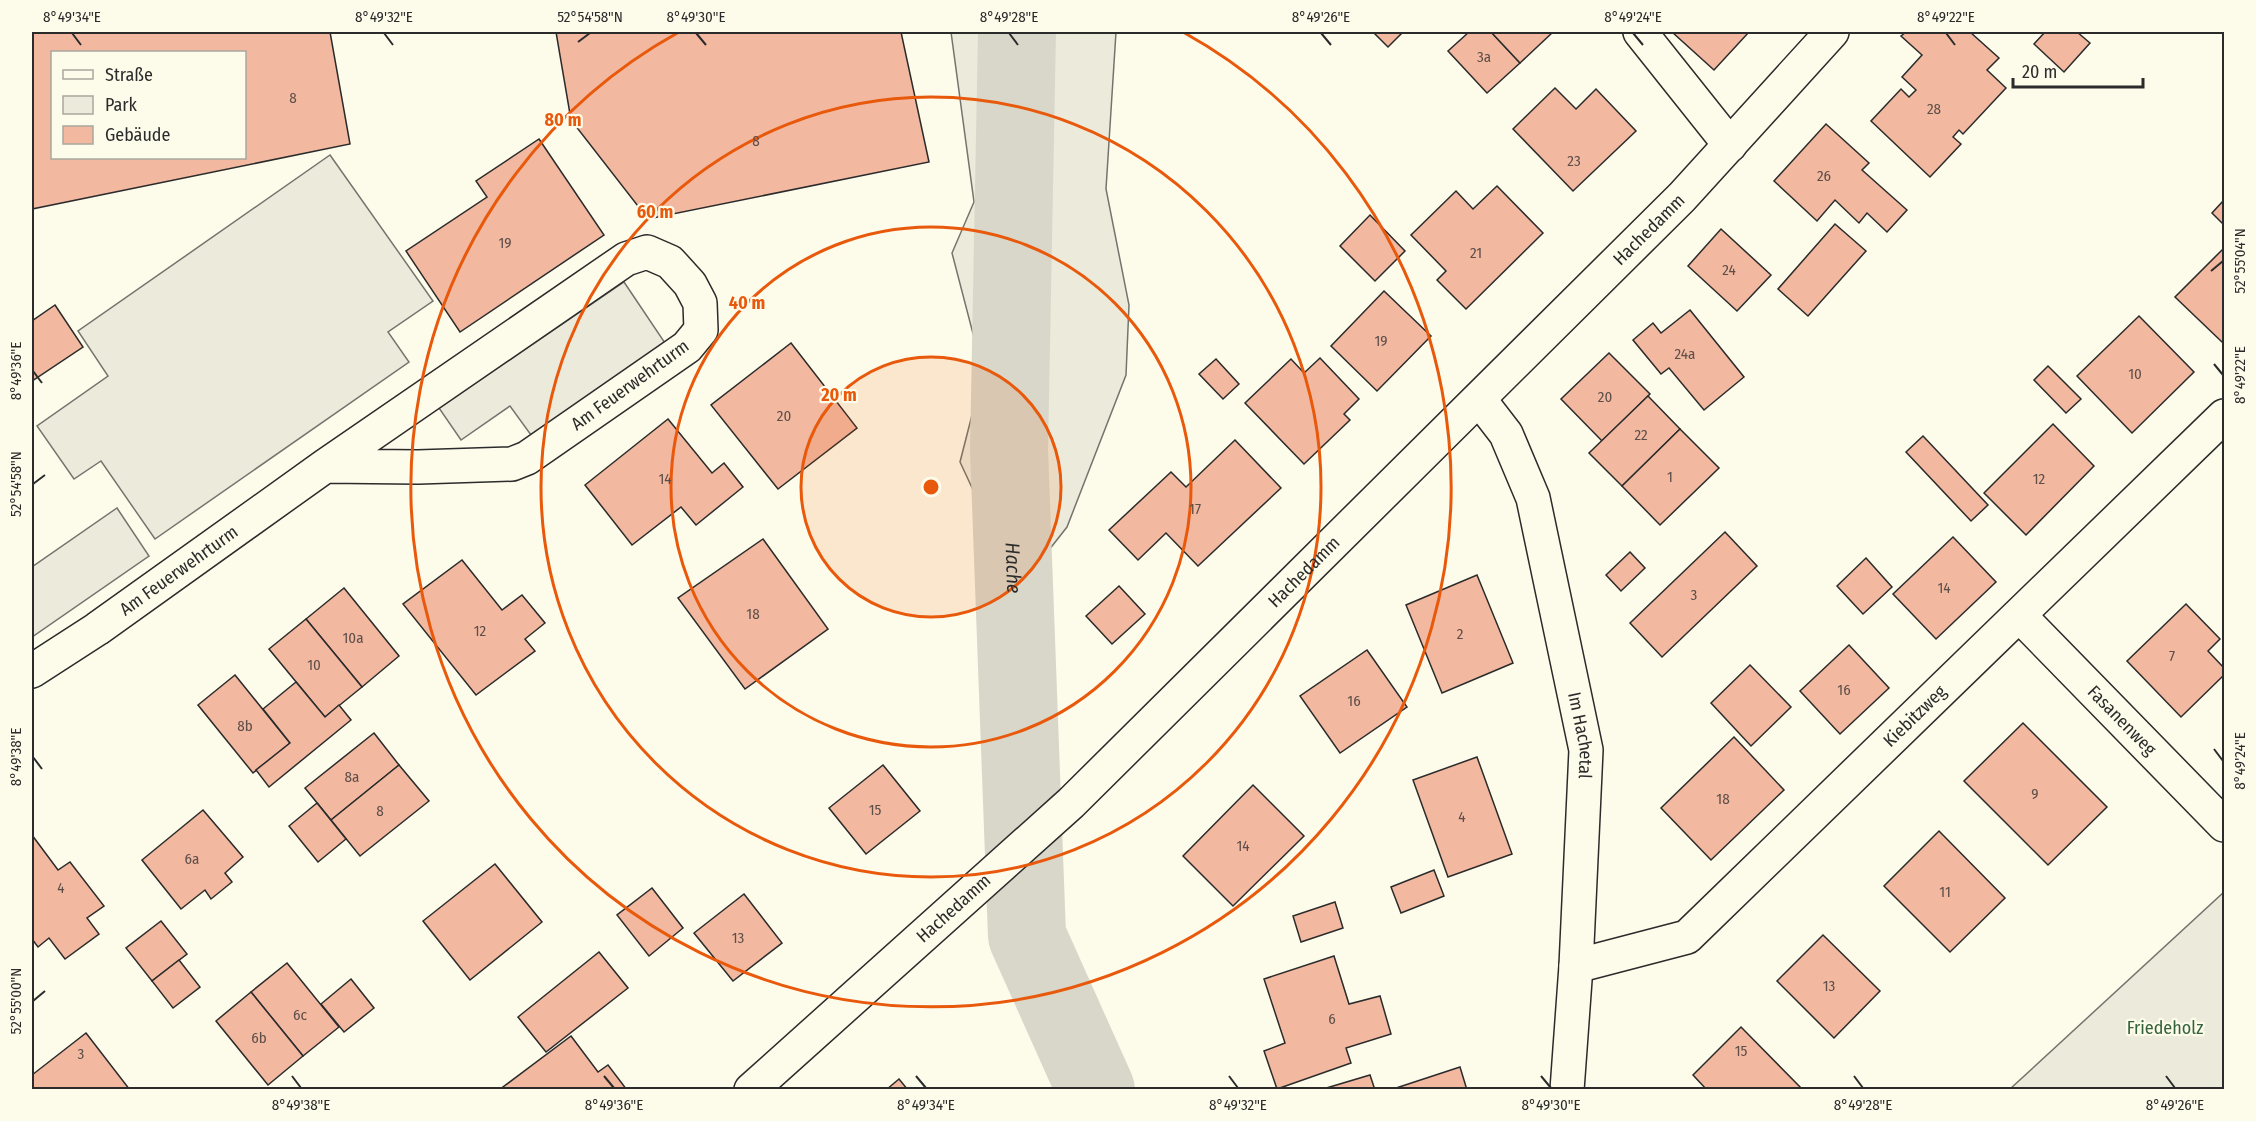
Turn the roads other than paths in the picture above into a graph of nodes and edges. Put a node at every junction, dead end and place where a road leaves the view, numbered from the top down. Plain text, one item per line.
1 (1640, 32) edge
2 (1832, 32) edge
3 (1730, 144) junction
4 (1479, 399) junction
5 (2224, 416) edge
6 (325, 466) junction
7 (2020, 616) junction
8 (32, 671) edge
9 (2224, 825) edge
10 (1576, 966) junction
11 (751, 1089) edge
12 (1567, 1089) edge

1 - 3 street
2 - 3 street, Hachedamm
3 - 4 street, Hachedamm
4 - 10 street, Im Hachetal
4 - 11 street, Hachedamm
5 - 7 street, Kiebitzweg
6 - 6 street, Am Feuerwehrturm
6 - 8 street, Am Feuerwehrturm
7 - 9 street, Fasanenweg
7 - 10 street, Kiebitzweg
10 - 12 street, Im Hachetal

